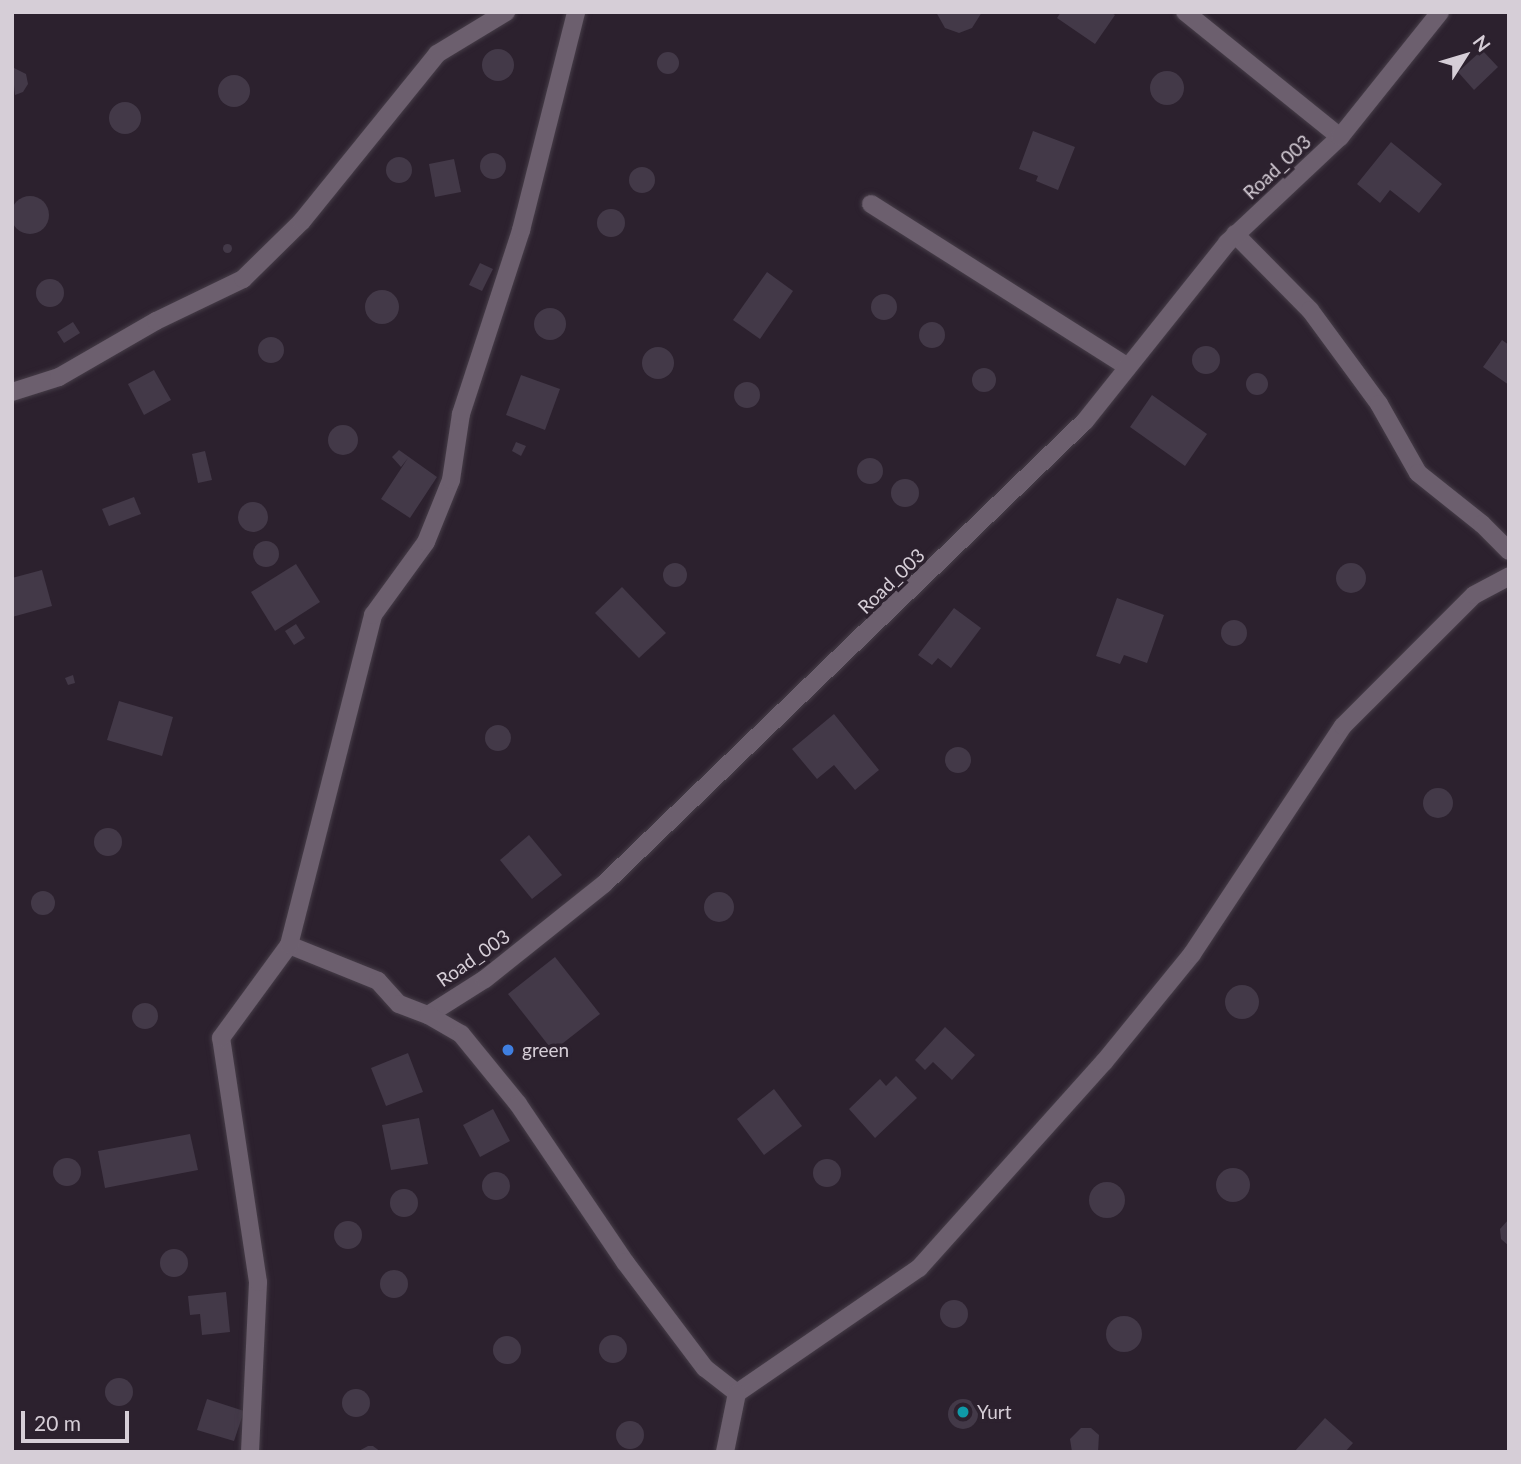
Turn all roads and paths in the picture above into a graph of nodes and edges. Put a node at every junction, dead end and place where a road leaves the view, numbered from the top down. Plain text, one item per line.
1 (506, 12) edge
2 (576, 12) edge
3 (1185, 12) edge
4 (1440, 12) edge
5 (1340, 136) junction
6 (871, 204) dead end
7 (1235, 234) junction
8 (1128, 367) junction
9 (12, 392) edge
10 (1509, 551) edge
11 (1509, 576) edge
12 (289, 945) junction
13 (428, 1015) junction
14 (737, 1393) junction
15 (250, 1452) edge
16 (725, 1452) edge

1 - 9 street
2 - 12 street
3 - 5 street
4 - 5 street, Road_003
5 - 7 street, Road_003
6 - 8 street
7 - 8 street, Road_003
7 - 10 street
8 - 13 street, Road_003
11 - 14 street
12 - 13 street
12 - 15 street
13 - 14 street
14 - 16 street

